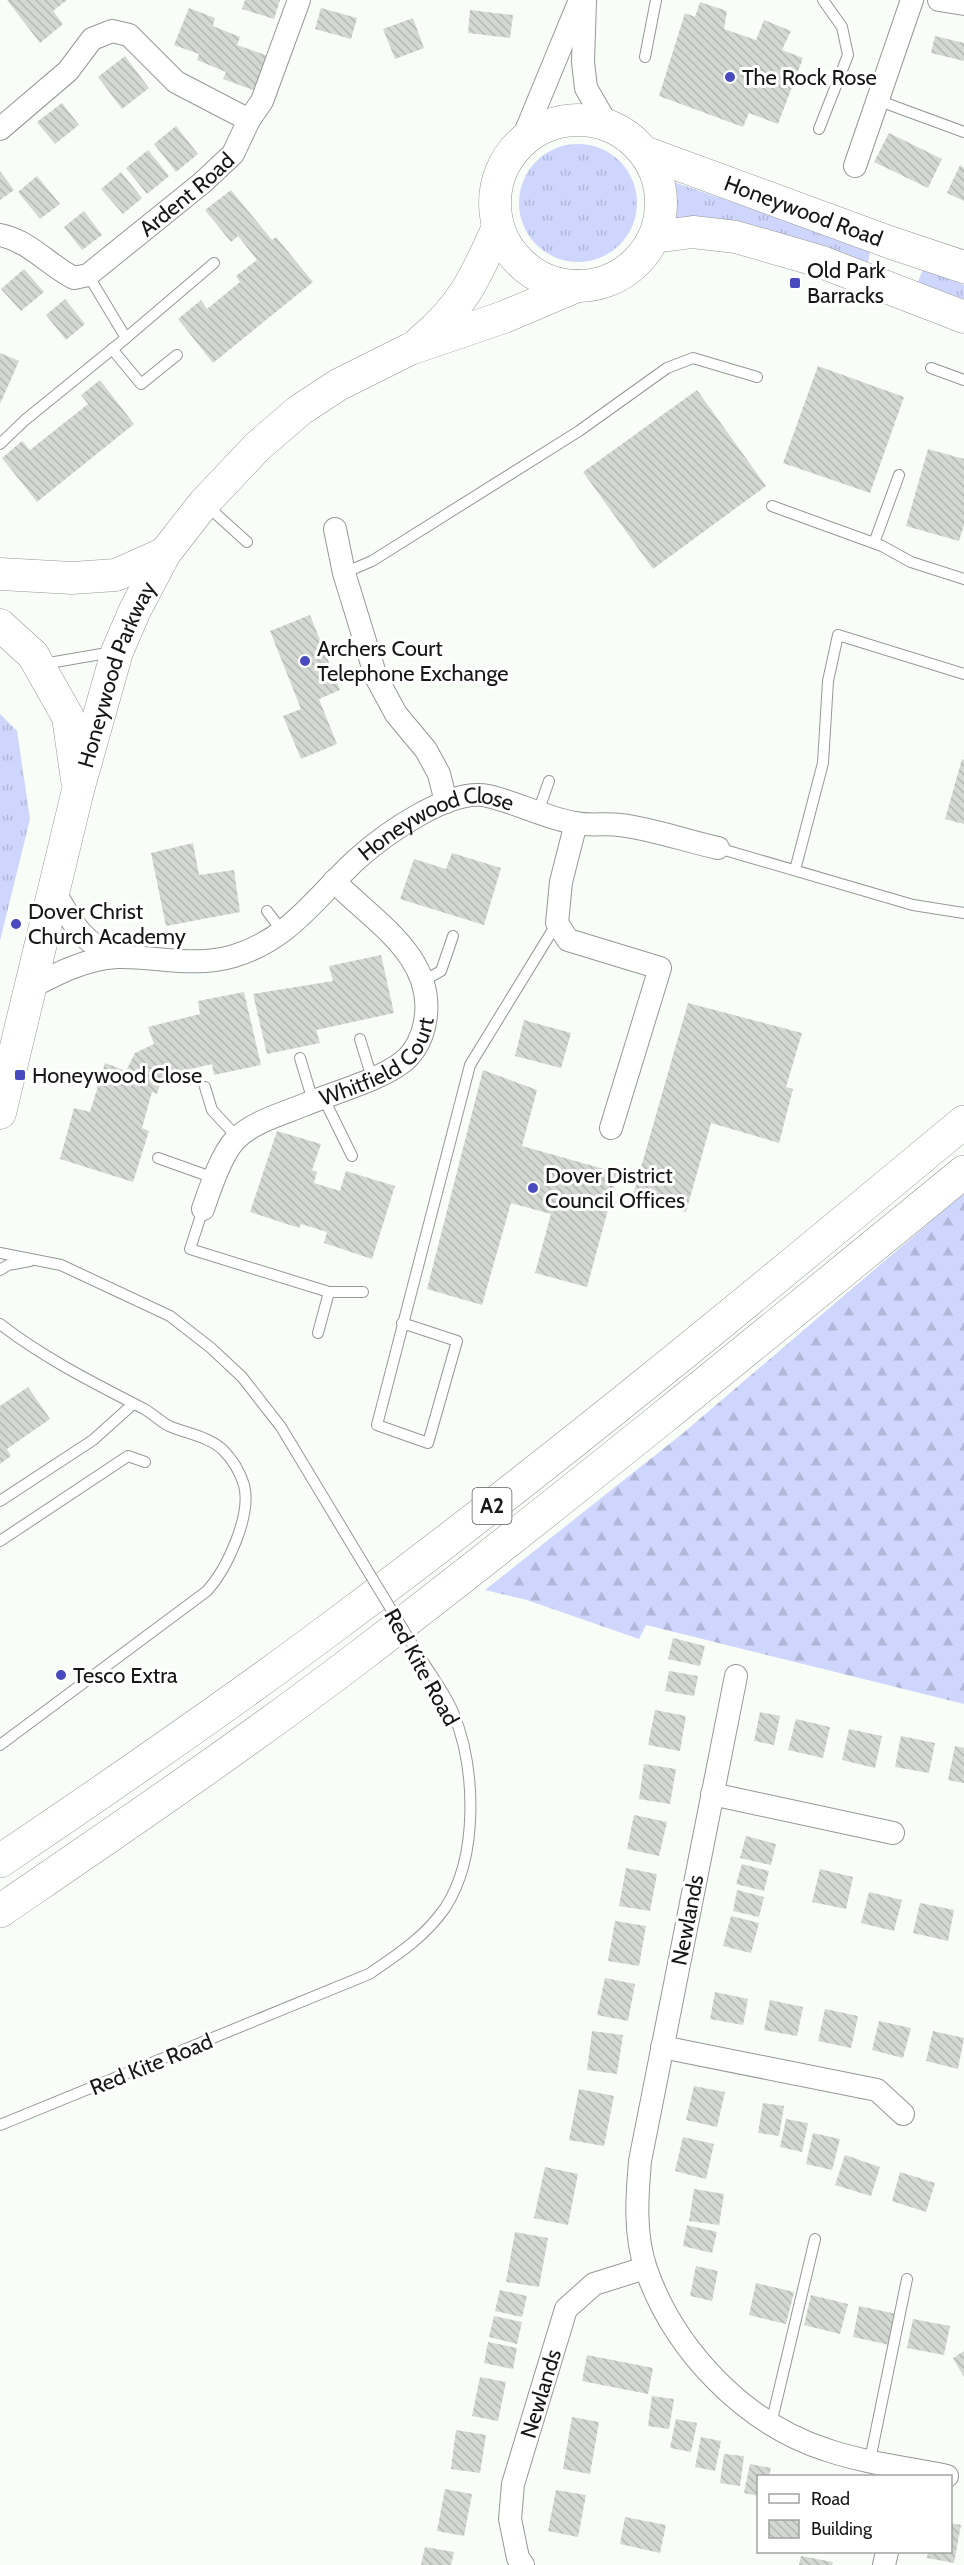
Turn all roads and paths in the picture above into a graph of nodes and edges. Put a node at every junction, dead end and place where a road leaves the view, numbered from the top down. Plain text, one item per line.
1 (298, 0) edge
2 (580, 0) edge
3 (585, 0) edge
4 (656, 0) edge
5 (823, 0) edge
6 (912, 0) edge
7 (939, 0) edge
8 (964, 4) edge
9 (645, 57) dead end
10 (876, 100) junction
11 (249, 120) junction
12 (608, 126) junction
13 (0, 129) edge
14 (819, 129) dead end
15 (964, 132) edge
16 (521, 143) junction
17 (644, 152) junction
18 (855, 166) dead end
19 (498, 226) junction
20 (0, 235) edge
21 (654, 237) junction
22 (214, 263) dead end
23 (964, 267) edge
24 (88, 275) junction
25 (577, 286) junction
26 (964, 317) edge
27 (126, 338) junction
28 (112, 348) junction
29 (410, 349) junction
30 (177, 355) dead end
31 (931, 368) dead end
32 (757, 377) dead end
33 (964, 380) edge
34 (0, 444) edge
35 (899, 475) dead end
36 (204, 503) junction
37 (772, 506) dead end
38 (335, 529) dead end
39 (247, 542) dead end
40 (874, 543) junction
41 (165, 553) junction
42 (344, 573) junction
43 (0, 574) edge
44 (964, 579) edge
45 (0, 626) edge
46 (117, 652) junction
47 (39, 664) junction
48 (964, 674) edge
49 (549, 781) dead end
50 (78, 790) junction
51 (446, 802) junction
52 (538, 812) junction
53 (576, 823) junction
54 (718, 848) joint
55 (795, 870) junction
56 (334, 881) junction
57 (53, 889) junction
58 (267, 911) dead end
59 (964, 913) edge
60 (557, 923) junction
61 (283, 932) junction
62 (453, 936) dead end
63 (116, 957) junction
64 (423, 981) junction
65 (28, 989) junction
66 (360, 1039) dead end
67 (300, 1058) dead end
68 (372, 1078) junction
69 (205, 1088) dead end
70 (318, 1099) junction
71 (0, 1113) edge
72 (964, 1122) edge
73 (611, 1128) dead end
74 (237, 1137) junction
75 (351, 1156) dead end
76 (158, 1158) dead end
77 (964, 1172) edge
78 (214, 1178) junction
79 (203, 1209) joint
80 (0, 1253) edge
81 (42, 1260) junction
82 (0, 1270) edge
83 (329, 1292) junction
84 (363, 1292) dead end
85 (402, 1323) junction
86 (0, 1324) edge
87 (318, 1333) dead end
88 (132, 1405) junction
89 (145, 1462) dead end
90 (0, 1501) edge
91 (0, 1540) edge
92 (736, 1676) dead end
93 (0, 1745) edge
94 (712, 1794) junction
95 (893, 1833) dead end
96 (0, 1862) edge
97 (0, 1911) edge
98 (662, 2047) junction
99 (903, 2114) dead end
100 (0, 2125) edge
101 (815, 2239) dead end
102 (645, 2268) junction
103 (907, 2279) dead end
104 (771, 2424) junction
105 (870, 2460) junction
106 (906, 2472) edge
107 (932, 2475) edge
108 (523, 2565) edge

1 - 11 street, Ardent Road
2 - 16 street
3 - 12 street
4 - 9 lane
5 - 14 lane
6 - 10 street
7 - 8 street
10 - 15 lane
10 - 18 street
11 - 13 street
11 - 24 street, Ardent Road
12 - 16 street
12 - 17 street
16 - 19 street
17 - 21 street
17 - 23 street, Honeywood Road
19 - 25 street
19 - 29 street, Honeywood Parkway
20 - 24 street
21 - 25 street
21 - 26 street, Honeywood Road
22 - 27 lane
24 - 27 lane
25 - 29 street, Honeywood Parkway
27 - 28 lane
28 - 30 lane
28 - 34 lane
29 - 36 street, Honeywood Parkway
31 - 33 lane
32 - 42 lane
35 - 40 lane
36 - 39 lane
36 - 41 street, Honeywood Parkway
37 - 40 lane
38 - 42 street
40 - 44 lane
41 - 43 street
41 - 46 street, Honeywood Parkway
42 - 51 street
45 - 47 street
46 - 47 lane
46 - 50 street, Honeywood Parkway
47 - 50 street
48 - 55 lane
49 - 52 lane
50 - 57 street, Honeywood Parkway
51 - 52 street, Honeywood Close
51 - 56 street, Honeywood Close
52 - 53 street, Honeywood Close
53 - 54 street, Honeywood Close
53 - 60 street
54 - 55 lane
55 - 59 lane
56 - 61 street, Honeywood Close
56 - 64 street, Whitfield Court
57 - 63 street, Honeywood Close
57 - 65 street, Honeywood Parkway
58 - 61 lane
60 - 73 street
60 - 85 lane
61 - 63 street, Honeywood Close
62 - 64 lane
63 - 65 street, Honeywood Close
64 - 68 street, Whitfield Court
65 - 71 street, Honeywood Parkway
66 - 68 lane
67 - 70 lane
68 - 70 street, Whitfield Court
69 - 74 lane
70 - 74 street, Whitfield Court
70 - 75 lane
72 - 96 highway, A2
74 - 78 street, Whitfield Court
76 - 78 lane
77 - 97 highway, A2
78 - 79 street, Whitfield Court
79 - 83 lane
80 - 81 lane, Red Kite Road
81 - 82 lane, Red Kite Road
81 - 100 lane, Red Kite Road, bridge
83 - 84 lane
83 - 87 lane
85 - 85 lane
86 - 88 lane
88 - 90 lane
88 - 93 lane
89 - 91 lane
92 - 94 street, Newlands
94 - 95 street
94 - 98 street, Newlands
98 - 99 street
98 - 102 street, Newlands
101 - 104 lane
102 - 104 street, Newlands
102 - 108 street, Newlands
103 - 105 lane
104 - 105 street, Newlands
105 - 106 street, Newlands
106 - 107 street, Newlands

